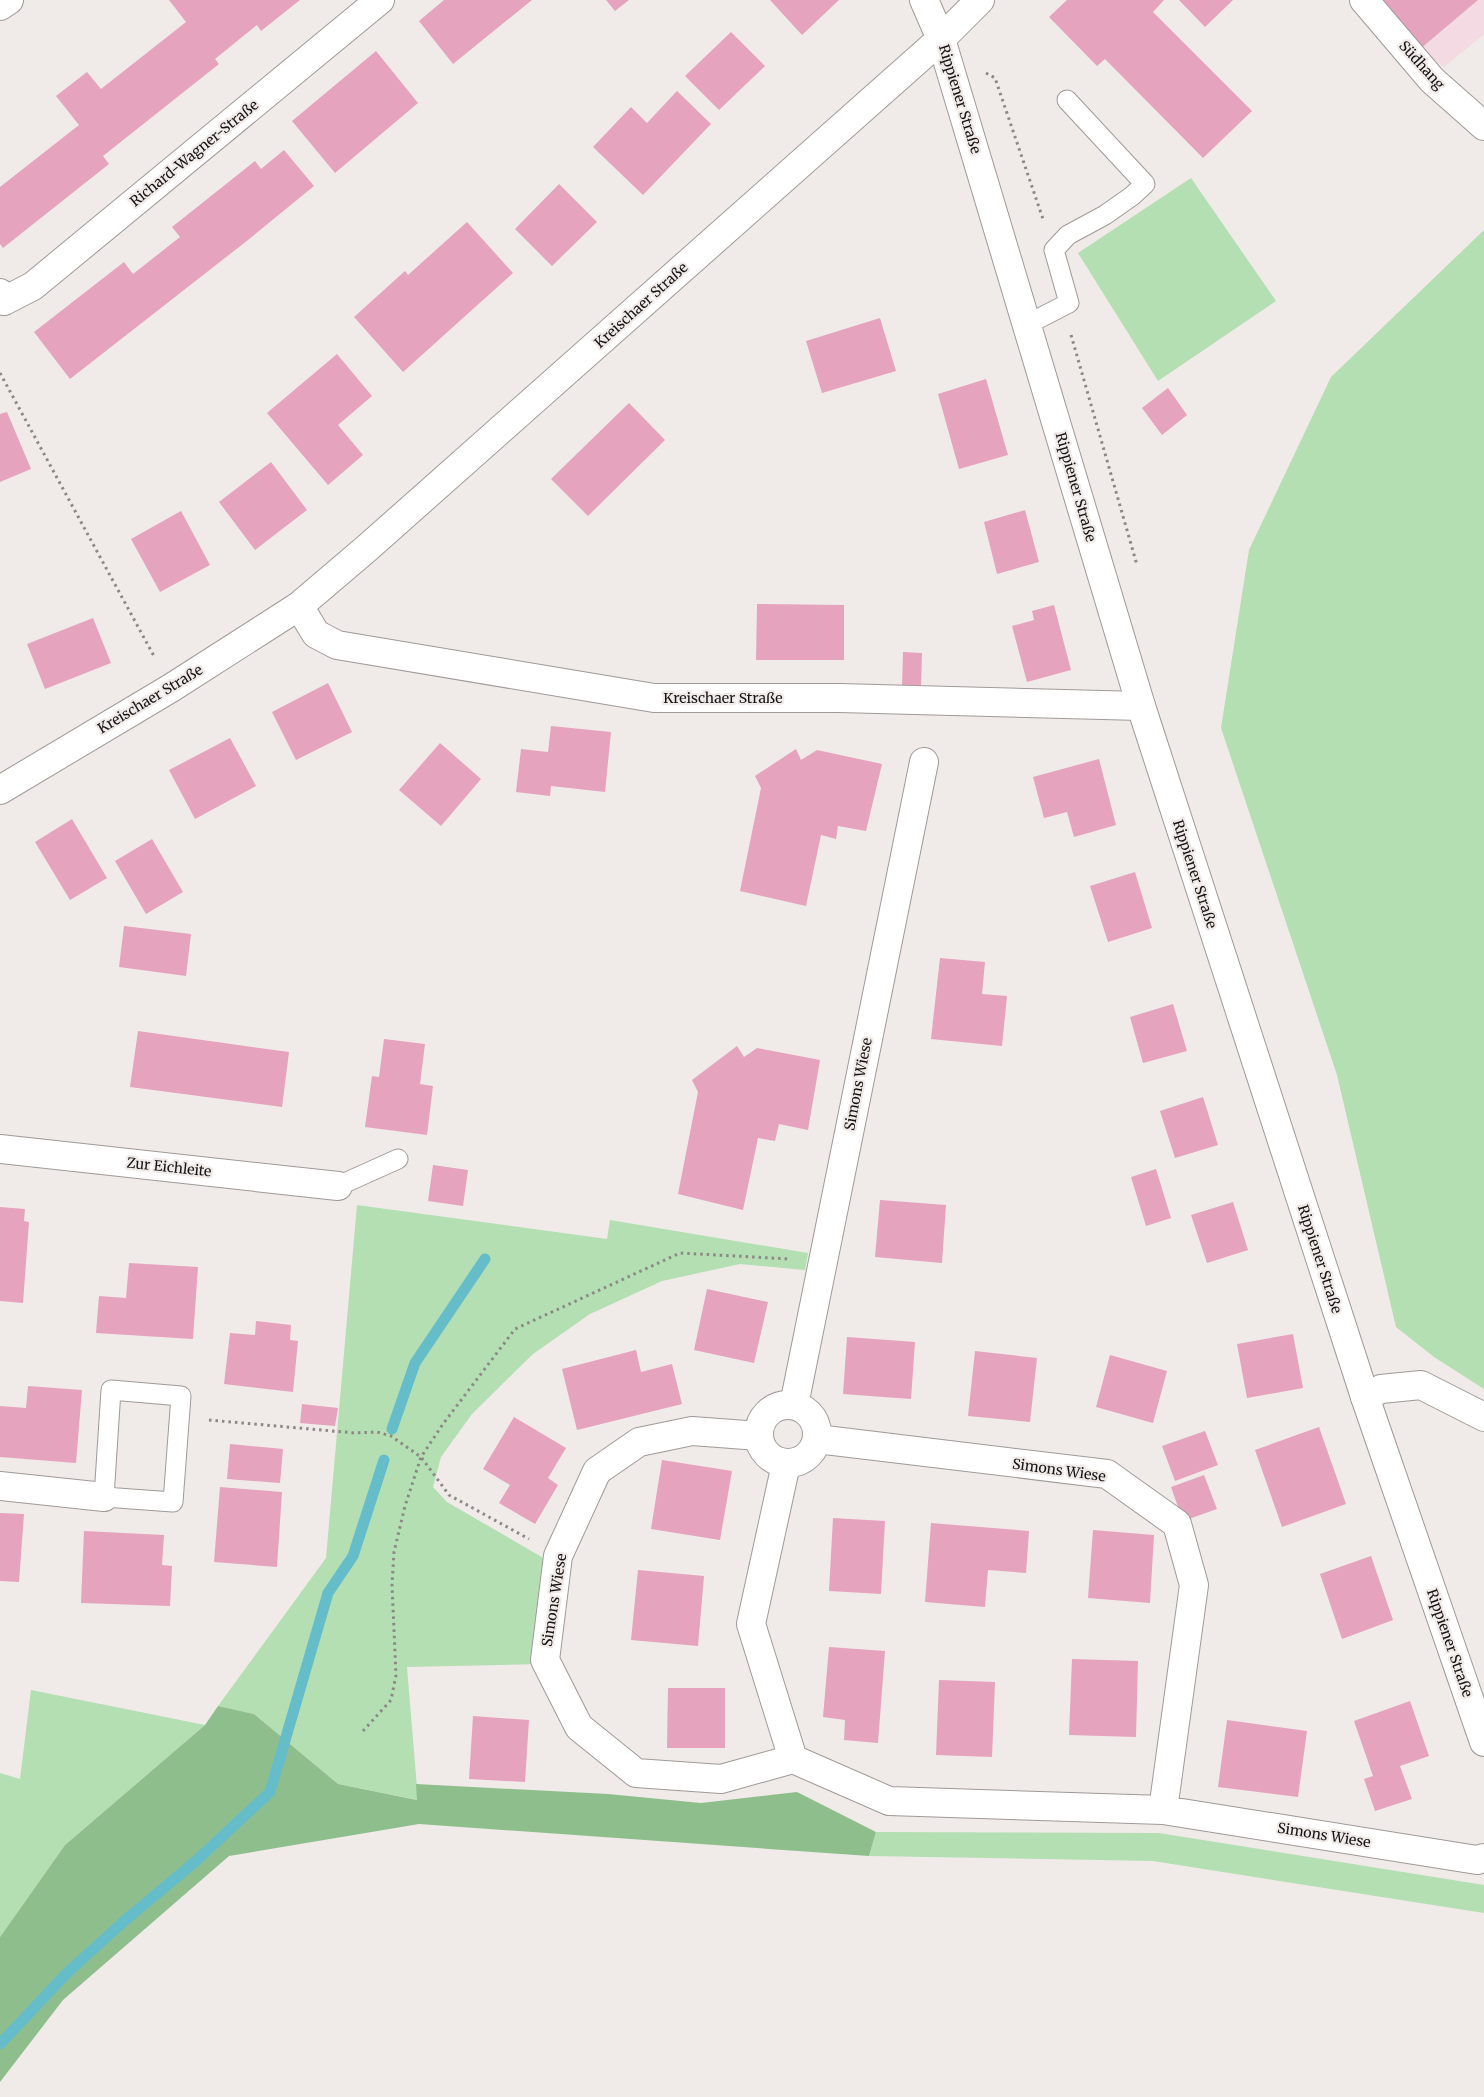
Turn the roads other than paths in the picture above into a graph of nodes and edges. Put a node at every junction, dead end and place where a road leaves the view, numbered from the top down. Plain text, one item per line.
1 (9, 0) edge
2 (380, 0) edge
3 (924, 0) edge
4 (980, 0) edge
5 (1364, 0) edge
6 (0, 6) edge
7 (941, 38) junction
8 (1067, 100) dead end
9 (1484, 126) edge
10 (2, 297) edge
11 (1028, 324) junction
12 (299, 606) junction
13 (1141, 706) junction
14 (924, 762) dead end
15 (0, 790) edge
16 (0, 1149) edge
17 (398, 1159) dead end
18 (338, 1186) joint
19 (1365, 1397) junction
20 (794, 1405) junction
21 (1484, 1417) edge
22 (759, 1436) junction
23 (817, 1439) junction
24 (786, 1464) junction
25 (0, 1486) edge
26 (104, 1497) junction
27 (1484, 1742) edge
28 (793, 1759) junction
29 (1163, 1810) junction
30 (1484, 1858) edge

1 - 6 street
2 - 10 street, Richard-Wagner-Straße
3 - 7 street, Rippiener Straße
4 - 7 street, Kreischaer Straße
5 - 9 street, Südhang
7 - 11 street, Rippiener Straße
7 - 12 street, Kreischaer Straße
8 - 11 lane
11 - 13 street, Rippiener Straße
12 - 13 street, Kreischaer Straße
12 - 15 street, Kreischaer Straße
13 - 19 street, Rippiener Straße
14 - 20 street, Simons Wiese
16 - 18 street, Zur Eichleite
17 - 18 lane
19 - 21 street
19 - 27 street, Rippiener Straße
20 - 22 street
20 - 23 street
22 - 24 street
22 - 28 street, Simons Wiese
23 - 24 street
23 - 29 street, Simons Wiese
24 - 28 street
25 - 26 street
26 - 26 lane
28 - 29 street, Simons Wiese
29 - 30 street, Simons Wiese

